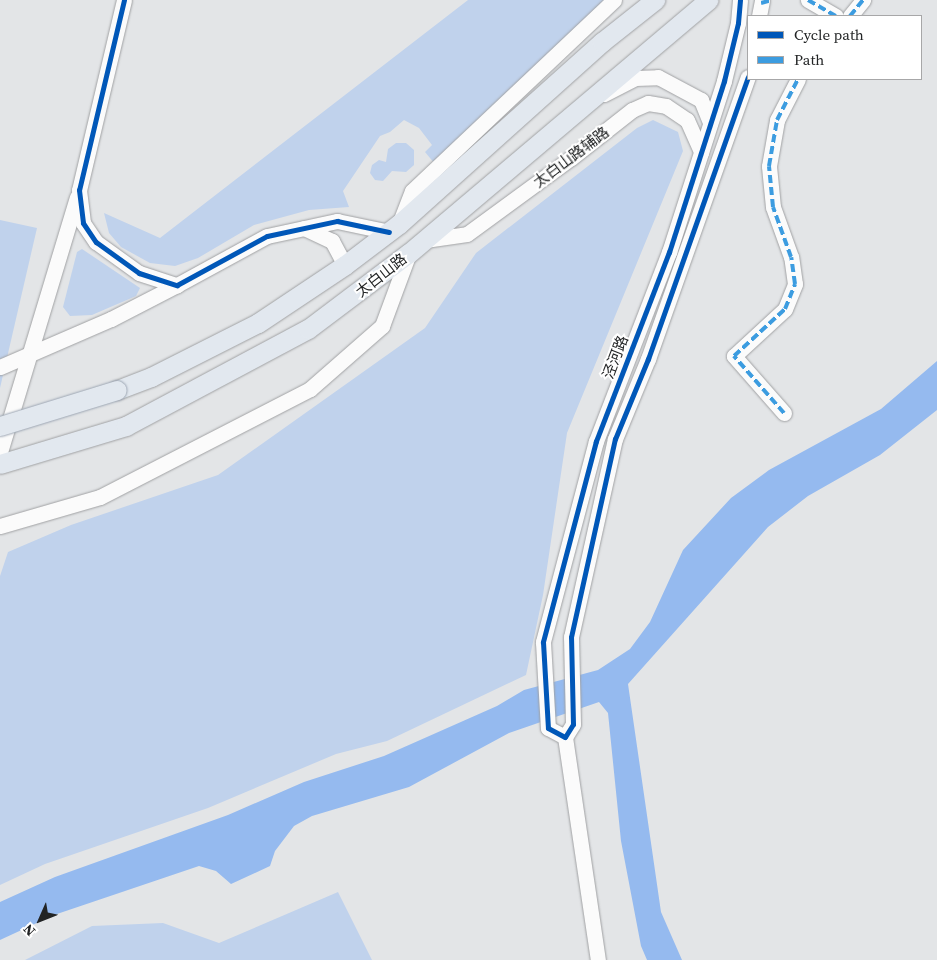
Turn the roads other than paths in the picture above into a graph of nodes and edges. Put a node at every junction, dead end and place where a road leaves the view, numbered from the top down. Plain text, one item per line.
1 (124, 0) edge
2 (614, 0) edge
3 (655, 0) edge
4 (708, 0) edge
5 (740, 0) edge
6 (808, 0) edge
7 (863, 0) edge
8 (834, 15) edge
9 (851, 15) edge
10 (747, 79) edge
11 (797, 80) edge
12 (592, 100) junction
13 (709, 120) junction
14 (701, 152) junction
15 (79, 190) junction
16 (304, 228) junction
17 (394, 228) junction
18 (425, 240) junction
19 (409, 254) junction
20 (345, 265) junction
21 (177, 285) junction
22 (32, 353) junction
23 (0, 367) edge
24 (784, 413) dead end
25 (0, 426) edge
26 (0, 452) edge
27 (0, 464) edge
28 (0, 526) edge
29 (565, 737) junction
30 (598, 960) edge

1 - 15 street
2 - 17 street
3 - 17 main road, 太白山路
4 - 12 main road, 太白山路
5 - 13 street, 泾河路
6 - 8 street
7 - 9 street
10 - 29 street, 泾河路
11 - 24 street
12 - 13 street
12 - 18 main road, 太白山路
13 - 14 street, 泾河路
14 - 18 street, 太白山路辅路
14 - 29 street, 泾河路
15 - 21 street
15 - 22 street
16 - 17 street
16 - 20 street
16 - 21 street
17 - 20 main road, 太白山路
18 - 19 main road, 太白山路
19 - 27 main road, 太白山路
19 - 28 street
20 - 25 main road, 太白山路, bridge
21 - 22 street
22 - 23 street
22 - 26 street
29 - 30 street

